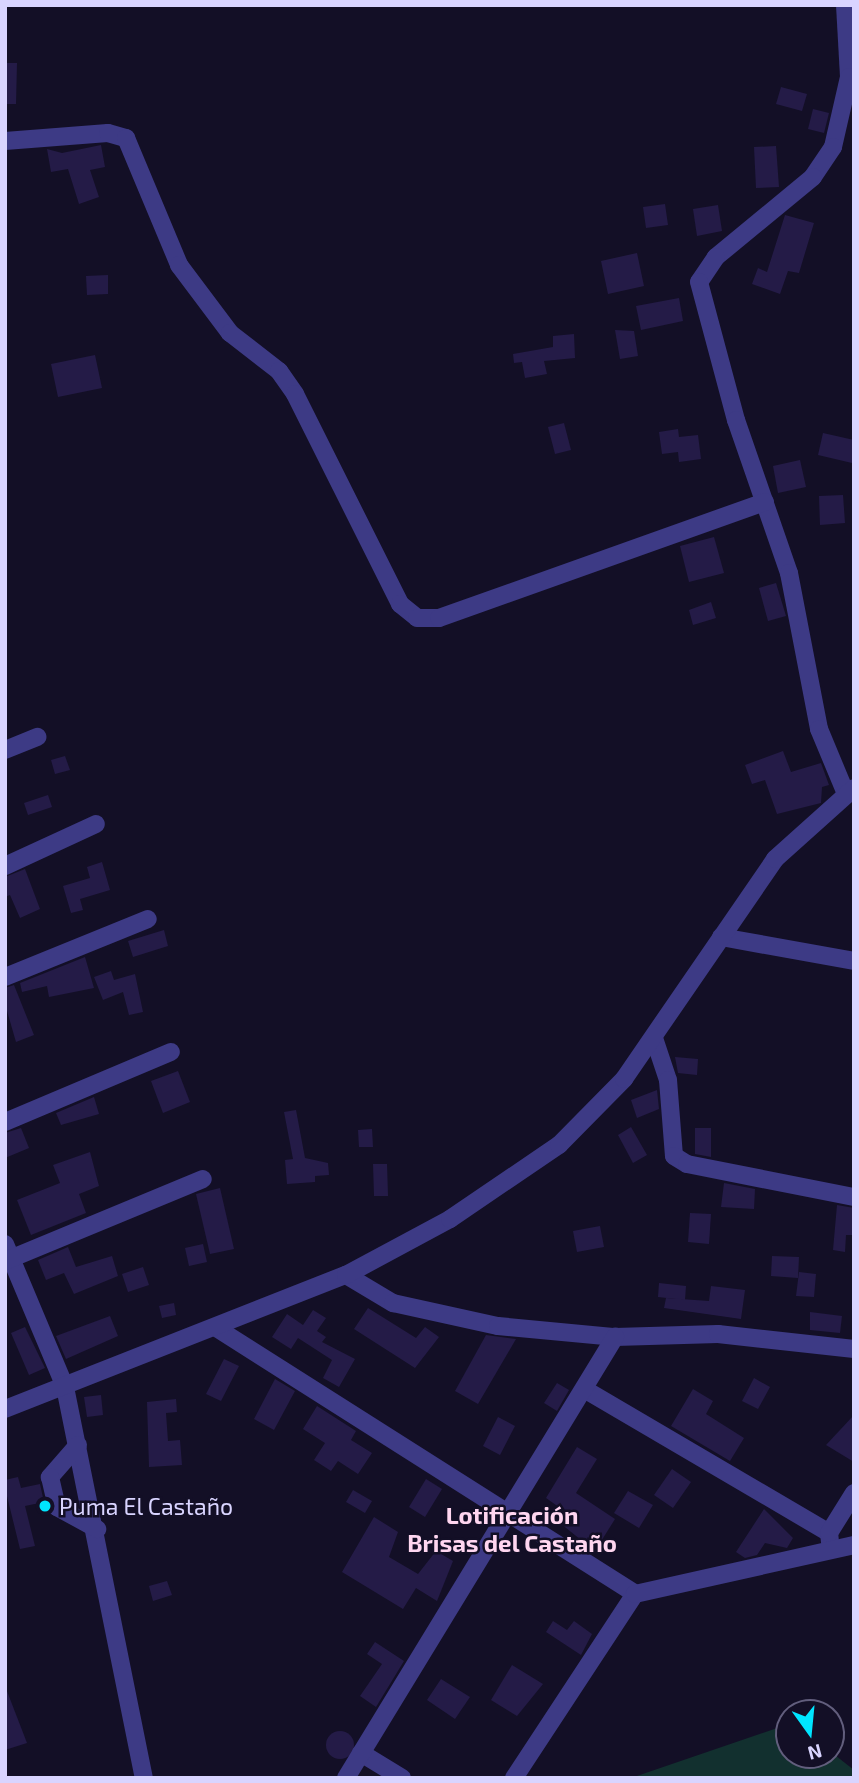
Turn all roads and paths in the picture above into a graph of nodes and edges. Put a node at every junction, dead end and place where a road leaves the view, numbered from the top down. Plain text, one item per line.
1 (845, 5) edge
2 (5, 141) edge
3 (765, 502) junction
4 (37, 737) dead end
5 (5, 750) edge
6 (854, 775) edge
7 (850, 791) edge
8 (96, 824) dead end
9 (5, 866) edge
10 (148, 919) dead end
11 (721, 937) junction
12 (854, 961) edge
13 (5, 977) edge
14 (654, 1038) junction
15 (171, 1052) dead end
16 (5, 1122) edge
17 (202, 1179) dead end
18 (854, 1197) edge
19 (8, 1254) edge
20 (346, 1275) junction
21 (218, 1329) junction
22 (615, 1337) junction
23 (854, 1349) edge
24 (65, 1387) junction
25 (584, 1389) junction
26 (5, 1409) edge
27 (78, 1445) junction
28 (854, 1493) edge
29 (507, 1510) junction
30 (97, 1529) junction
31 (829, 1533) junction
32 (854, 1545) edge
33 (832, 1551) junction
34 (635, 1594) junction
35 (361, 1753) junction
36 (144, 1778) edge
37 (346, 1778) edge
38 (402, 1778) edge
39 (514, 1778) edge

1 - 3 street
2 - 3 street
3 - 7 street
4 - 5 street
6 - 7 street
7 - 11 street
8 - 9 street
10 - 13 street
11 - 12 street
11 - 14 street
14 - 18 street
14 - 20 street
15 - 16 street
17 - 19 street
19 - 24 street
20 - 21 street
20 - 22 street
21 - 24 street
21 - 29 street
22 - 23 street
22 - 25 street
24 - 26 street
24 - 27 street
25 - 29 street
25 - 31 street
27 - 30 street
27 - 30 street
28 - 31 street
29 - 34 street
29 - 35 street
30 - 36 street
31 - 33 street
32 - 33 street
33 - 34 street
34 - 39 street
35 - 37 street
35 - 38 street

